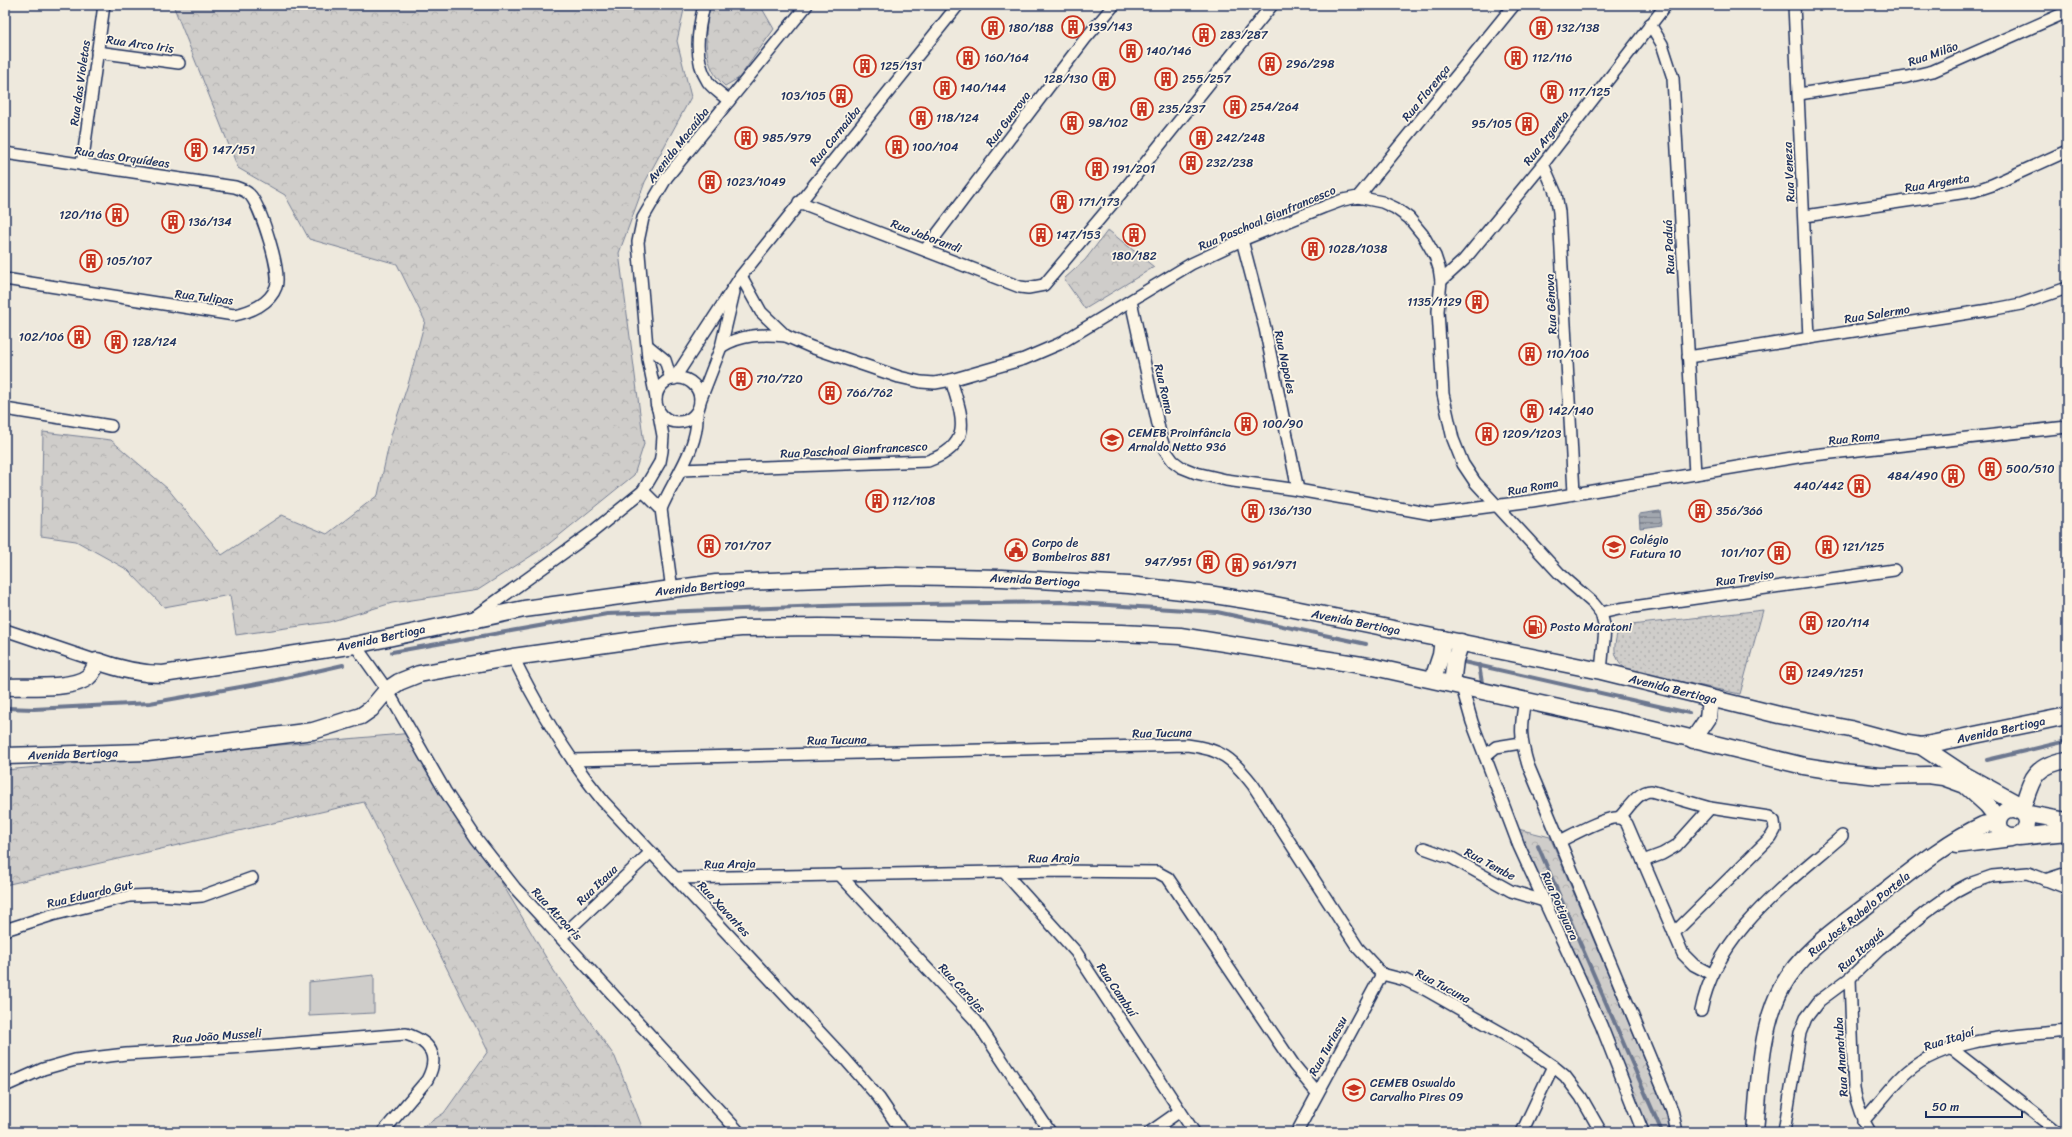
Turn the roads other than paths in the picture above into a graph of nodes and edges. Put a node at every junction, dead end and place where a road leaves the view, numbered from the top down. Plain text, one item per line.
1 (104, 5) edge
2 (704, 5) edge
3 (807, 5) edge
4 (958, 5) edge
5 (1114, 5) edge
6 (1272, 5) edge
7 (1514, 5) edge
8 (1666, 5) edge
9 (1794, 5) edge
10 (2067, 12) edge
11 (1650, 24) junction
12 (98, 52) junction
13 (179, 63) dead end
14 (1798, 94) junction
15 (729, 101) junction
16 (2067, 151) edge
17 (5, 153) edge
18 (1543, 164) junction
19 (82, 165) junction
20 (235, 187) joint
21 (1358, 197) junction
22 (799, 202) junction
23 (1805, 216) junction
24 (1242, 240) junction
25 (925, 250) junction
26 (5, 279) edge
27 (738, 281) junction
28 (1441, 281) junction
29 (2067, 288) edge
30 (1131, 301) junction
31 (786, 336) junction
32 (1809, 338) junction
33 (648, 346) junction
34 (721, 347) junction
35 (1688, 357) junction
36 (672, 379) junction
37 (951, 380) junction
38 (656, 398) junction
39 (699, 407) junction
40 (658, 409) junction
41 (5, 410) edge
42 (111, 426) dead end
43 (2067, 427) edge
44 (681, 470) junction
45 (1695, 474) junction
46 (1298, 490) junction
47 (643, 491) junction
48 (1574, 493) junction
49 (1498, 506) junction
50 (661, 509) junction
51 (1894, 570) dead end
52 (672, 590) junction
53 (1601, 613) junction
54 (471, 619) junction
55 (5, 630) edge
56 (1443, 639) junction
57 (1461, 642) junction
58 (356, 645) junction
59 (513, 657) junction
60 (97, 661) junction
61 (1601, 671) junction
62 (1433, 679) junction
63 (1457, 685) junction
64 (5, 687) edge
65 (387, 690) junction
66 (1710, 698) junction
67 (1525, 700) junction
68 (2067, 716) edge
69 (1693, 740) junction
70 (1521, 743) junction
71 (1921, 746) junction
72 (5, 756) edge
73 (1485, 756) junction
74 (573, 760) junction
75 (2067, 760) edge
76 (1710, 808) junction
77 (2021, 812) junction
78 (1619, 818) junction
79 (1998, 821) junction
80 (2067, 821) edge
81 (2067, 832) edge
82 (1842, 836) dead end
83 (2015, 837) junction
84 (1560, 841) junction
85 (1948, 846) junction
86 (1424, 848) dead end
87 (651, 852) junction
88 (1643, 861) junction
89 (1004, 872) junction
90 (2067, 873) edge
91 (839, 874) junction
92 (252, 878) dead end
93 (677, 878) junction
94 (2045, 880) junction
95 (2067, 888) edge
96 (1544, 901) junction
97 (5, 930) edge
98 (1674, 933) junction
99 (561, 938) junction
100 (1382, 974) junction
101 (1711, 974) junction
102 (1850, 978) junction
103 (1701, 1011) dead end
104 (2067, 1031) edge
105 (1952, 1049) junction
106 (1553, 1066) junction
107 (5, 1086) edge
108 (1317, 1094) junction
109 (1180, 1112) junction
110 (1863, 1121) junction
111 (383, 1132) edge
112 (739, 1132) edge
113 (902, 1132) edge
114 (1050, 1132) edge
115 (1150, 1132) edge
116 (1194, 1132) edge
117 (1297, 1132) edge
118 (1522, 1132) edge
119 (1601, 1132) edge
120 (1643, 1132) edge
121 (1677, 1132) edge
122 (1755, 1132) edge
123 (1784, 1132) edge
124 (1870, 1132) edge
125 (2058, 1132) edge

1 - 12 street, Rua das Violetas
2 - 15 street
3 - 15 street, Avenida Macaúba
4 - 22 street, Rua Carnaúba
5 - 25 street, Rua Guarova
6 - 25 street, Rua Jaborandi
7 - 21 street, Rua Florença
8 - 11 street, Rua Argenta
9 - 14 street, Rua Veneza
10 - 14 street, Rua Milão
11 - 18 street, Rua Argenta
11 - 35 street, Rua Paduá
12 - 13 street, Rua Arco Iris
12 - 19 street, Rua das Violetas
14 - 23 street, Rua Veneza
15 - 33 street, Avenida Macaúba
16 - 23 street, Rua Argenta
17 - 19 street, Rua das Orquídeas
18 - 28 street, Rua Argenta
18 - 48 street, Rua Gênova
19 - 20 street, Rua das Orquídeas
20 - 26 street, Rua Tulipas
21 - 24 street, Rua Paschoal Gianfrancesco
21 - 28 street, Rua Paschoal Gianfrancesco
22 - 25 street, Rua Jaborandi
22 - 27 street, Rua Carnaúba
23 - 32 street, Rua Veneza
24 - 30 street, Rua Paschoal Gianfrancesco
24 - 46 street, Rua Napoles
27 - 31 street
27 - 34 street
27 - 36 street, Rua Carnaúba
28 - 49 street, Rua Paschoal Gianfrancesco
29 - 32 street, Rua Salermo
30 - 37 street, Rua Paschoal Gianfrancesco
30 - 46 street, Rua Roma
31 - 34 street
31 - 37 street, Rua Paschoal Gianfrancesco
32 - 35 street, Rua Salermo
33 - 36 street
33 - 38 street, Avenida Macaúba
34 - 39 street
35 - 45 street, Rua Paduá
36 - 38 street
36 - 39 street
37 - 44 street, Rua Paschoal Gianfrancesco
38 - 40 street
39 - 40 street
39 - 44 street
40 - 47 street
41 - 42 street
43 - 45 street, Rua Roma
44 - 50 street
45 - 48 street, Rua Roma
46 - 49 street, Rua Roma
47 - 50 street
47 - 54 street
48 - 49 street, Rua Roma
49 - 53 street, Rua Paschoal Gianfrancesco
50 - 52 street
51 - 53 street, Rua Treviso
52 - 54 street, Avenida Bertioga
52 - 56 street, Avenida Bertioga
53 - 61 street
54 - 58 street, Avenida Bertioga
55 - 60 street
56 - 57 street, Avenida Bertioga
56 - 62 street
57 - 61 street, Avenida Bertioga
57 - 63 street
58 - 60 street, Avenida Bertioga
58 - 65 street, Rua Atroaris
59 - 62 street, Avenida Bertioga
59 - 65 street, Avenida Bertioga
59 - 74 street, Rua Xavantes
60 - 64 street
61 - 66 street, Avenida Bertioga
62 - 63 street, Avenida Bertioga
63 - 67 street, Avenida Bertioga
63 - 73 street, Rua Potiguara
65 - 72 street, Avenida Bertioga
65 - 99 street, Rua Atroaris
66 - 69 street
66 - 71 street, Avenida Bertioga
67 - 69 street, Avenida Bertioga
67 - 70 street, Rua Potiguara
68 - 71 street, Avenida Bertioga
69 - 79 street, Avenida Bertioga
70 - 73 street
70 - 84 street, Rua Potiguara
71 - 77 street
73 - 96 street, Rua Potiguara
74 - 87 street, Rua Xavantes
74 - 100 street, Rua Tucuna
75 - 77 street
76 - 78 street
76 - 88 street
76 - 98 street
77 - 79 street
77 - 80 street
77 - 83 street
78 - 84 street
78 - 88 street
79 - 83 street
79 - 85 street, Rua José Rabelo Portela
81 - 83 street
82 - 101 street
83 - 85 street
84 - 121 street, Rua Potiguara
85 - 122 street, Rua José Rabelo Portela
86 - 96 street, Rua Tembe
87 - 93 street, Rua Xavantes
87 - 99 street, Rua Itaua
88 - 98 street
89 - 91 street, Rua Araja
89 - 108 street, Rua Araja
89 - 109 street, Rua Cambuí
90 - 94 street
91 - 93 street, Rua Araja
91 - 114 street, Rua Carajas
92 - 97 street, Rua Eduardo Gut
93 - 113 street, Rua Xavantes
94 - 95 street, Rua Itaguá
94 - 102 street, Rua Itaguá
96 - 120 street, Rua Potiguara
98 - 101 street
99 - 112 street, Rua Atroaris
100 - 106 street, Rua Tucuna
100 - 108 street, Rua Turiassu
101 - 103 street
102 - 110 street, Rua Ananatuba
102 - 123 street, Rua Itaguá
104 - 105 street, Rua Itajaí
105 - 110 street, Rua Itajaí
105 - 125 street
106 - 118 street
106 - 119 street, Rua Tucuna
107 - 111 street, Rua João Musseli
108 - 117 street, Rua Turiassu
109 - 115 street
109 - 116 street, Rua Cambuí
110 - 124 street, Rua Ananatuba

